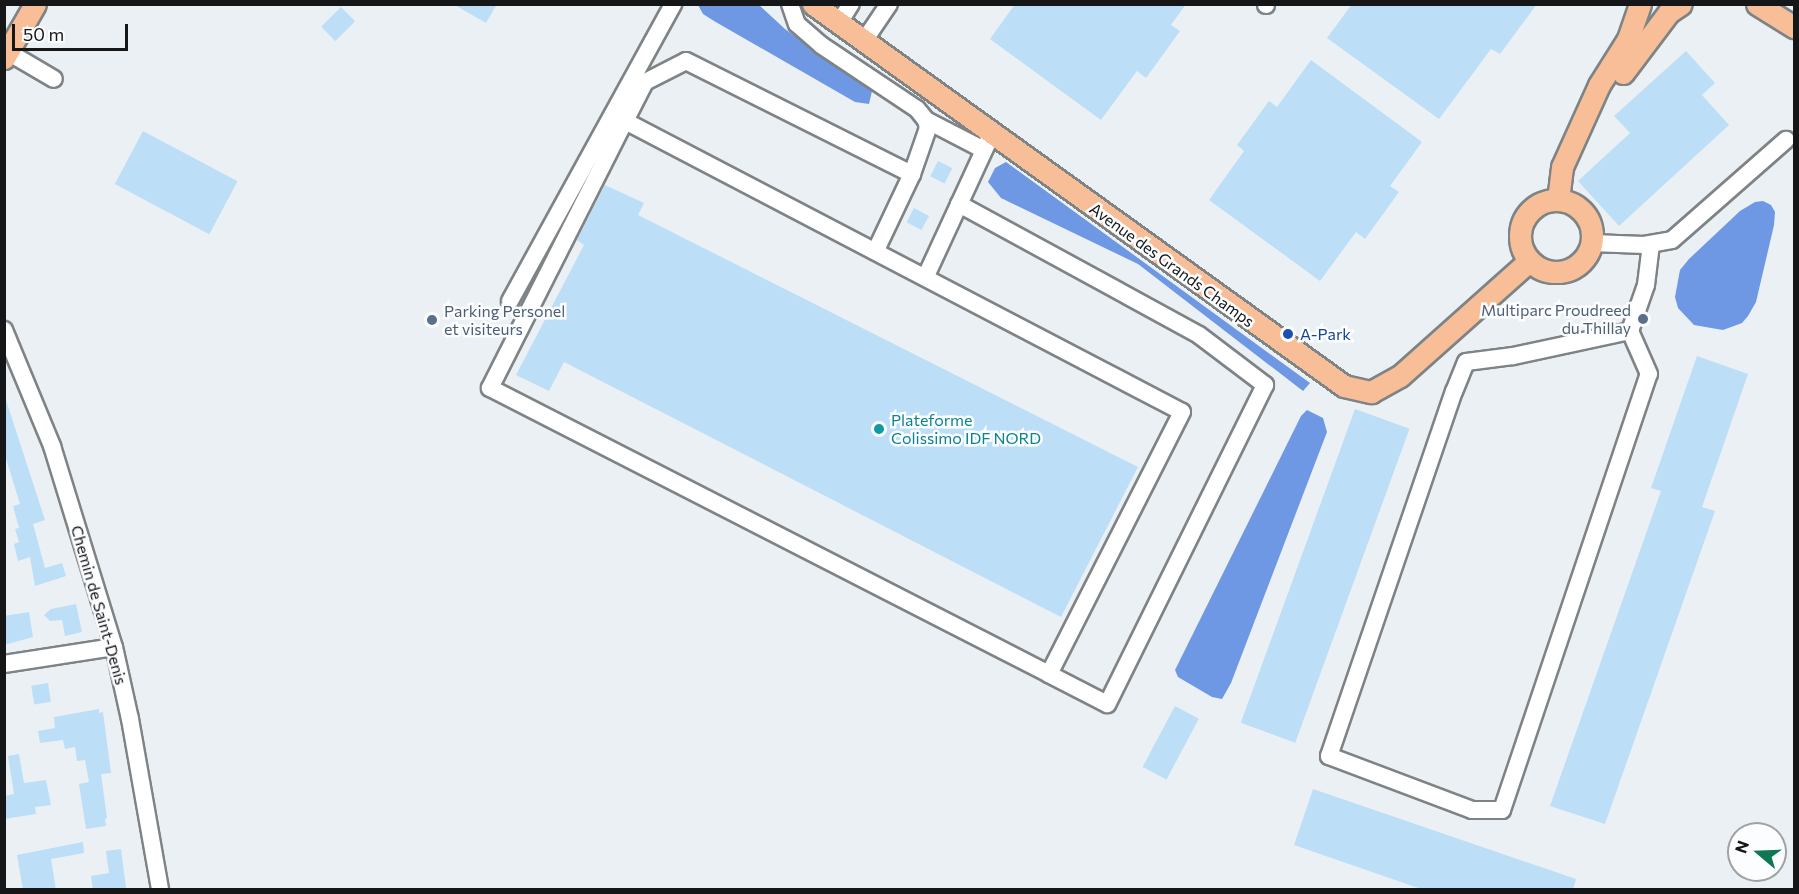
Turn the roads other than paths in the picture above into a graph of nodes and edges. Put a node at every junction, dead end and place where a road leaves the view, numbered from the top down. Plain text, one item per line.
1 (35, 4) edge
2 (673, 4) edge
3 (790, 4) edge
4 (813, 4) edge
5 (851, 4) edge
6 (890, 4) edge
7 (1641, 4) edge
8 (1681, 4) edge
9 (1757, 4) edge
10 (839, 23) junction
11 (1794, 27) edge
12 (864, 41) junction
13 (6, 55) edge
14 (54, 79) dead end
15 (1587, 117) junction
16 (926, 120) junction
17 (625, 121) junction
18 (1786, 140) dead end
19 (988, 142) junction
20 (912, 174) junction
21 (1558, 200) junction
22 (959, 204) junction
23 (1592, 243) junction
24 (1651, 244) junction
25 (876, 250) junction
26 (1529, 261) junction
27 (926, 276) junction
28 (510, 301) dead end
29 (4, 330) edge
30 (1630, 331) junction
31 (114, 647) junction
32 (4, 664) edge
33 (1049, 674) junction
34 (160, 890) edge

1 - 13 main road
2 - 28 street
3 - 16 street
4 - 10 main road, Avenue des Grands Champs
5 - 10 street
6 - 12 street
7 - 15 main road
8 - 15 main road
9 - 11 main road
10 - 12 main road, Avenue des Grands Champs
12 - 19 main road, Avenue des Grands Champs
13 - 14 street
15 - 21 main road
16 - 19 street
16 - 20 street
17 - 20 street
17 - 25 street
17 - 33 street
18 - 24 street
19 - 22 street
19 - 26 main road, Avenue des Grands Champs
20 - 25 street
21 - 23 main road
21 - 26 main road
22 - 27 street
22 - 33 street
23 - 24 street
23 - 26 main road
24 - 30 street
25 - 27 street
27 - 33 street
29 - 31 street, Chemin de Saint-Denis
30 - 30 street
31 - 32 street
31 - 34 street, Chemin de Saint-Denis

